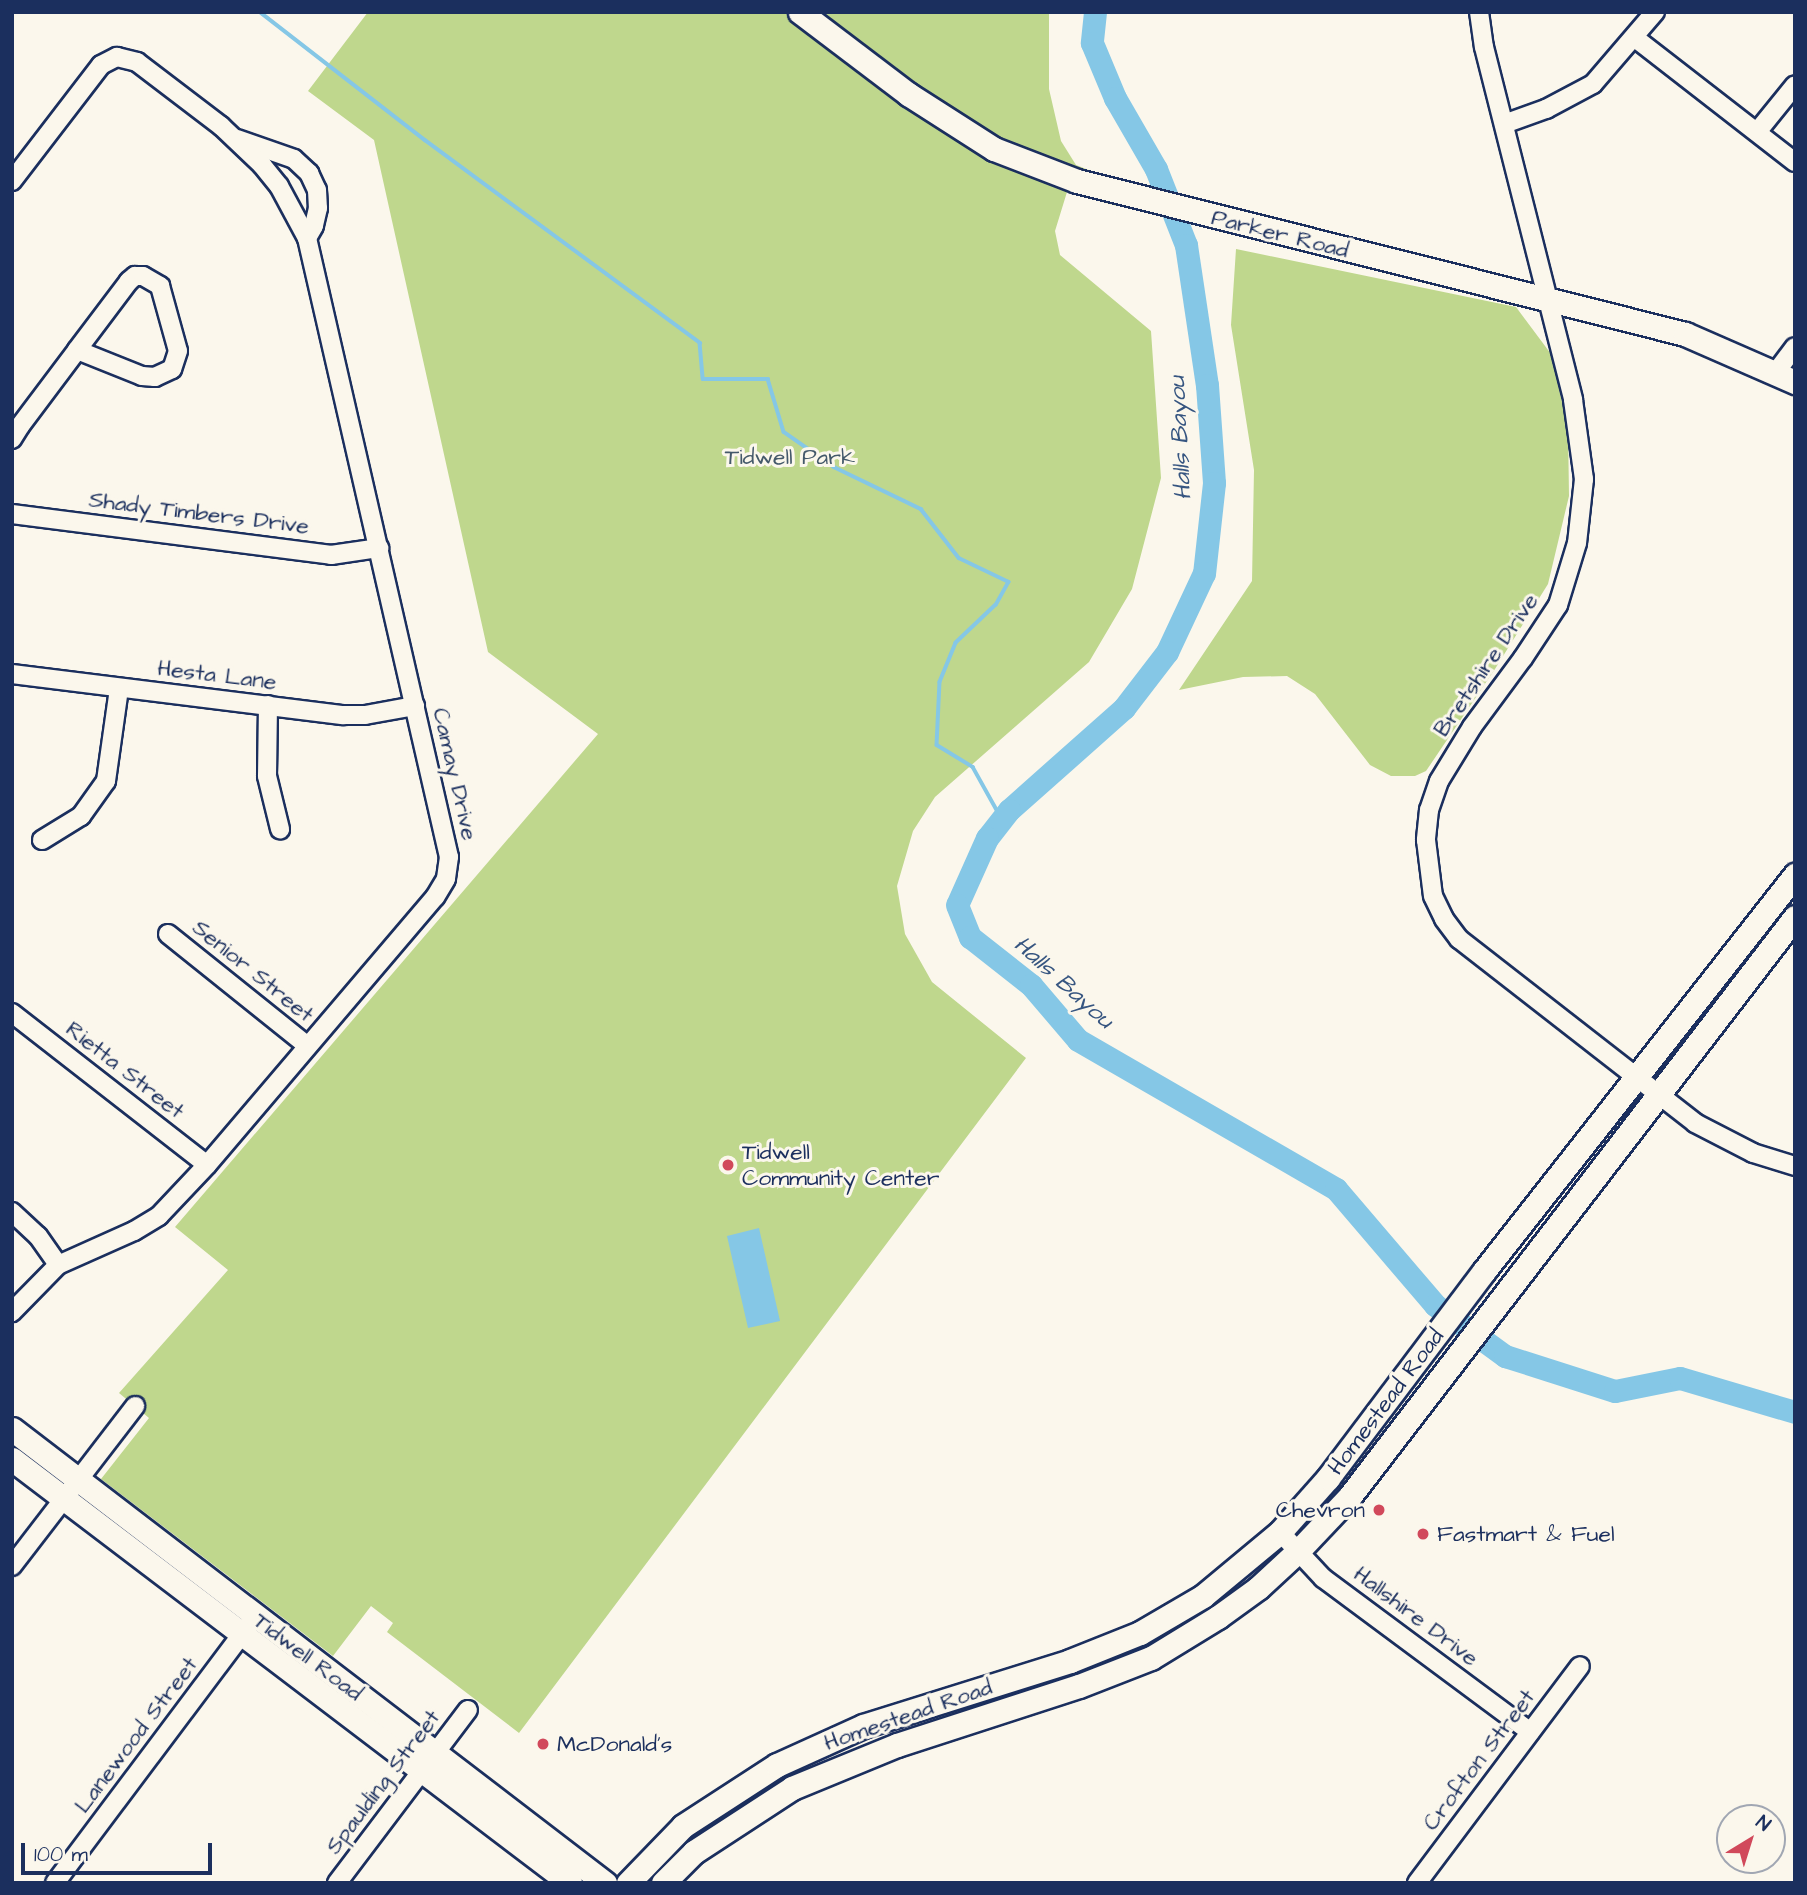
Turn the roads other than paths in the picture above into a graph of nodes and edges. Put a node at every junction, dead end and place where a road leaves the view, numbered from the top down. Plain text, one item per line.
1 (800, 12) edge
2 (1479, 12) edge
3 (1655, 12) edge
4 (1635, 38) junction
5 (1795, 85) edge
6 (1504, 124) junction
7 (1757, 132) junction
8 (234, 138) junction
9 (1795, 162) edge
10 (12, 181) edge
11 (307, 238) junction
12 (1546, 298) junction
13 (1795, 347) edge
14 (77, 350) junction
15 (1785, 377) edge
16 (12, 439) edge
17 (12, 514) edge
18 (379, 548) junction
19 (12, 674) edge
20 (119, 688) junction
21 (268, 705) junction
22 (415, 706) junction
23 (280, 830) dead end
24 (42, 840) dead end
25 (1795, 875) edge
26 (1795, 917) edge
27 (1751, 932) junction
28 (168, 934) dead end
29 (1772, 946) junction
30 (12, 1013) edge
31 (307, 1046) junction
32 (1638, 1078) junction
33 (1657, 1093) junction
34 (208, 1165) junction
35 (1795, 1166) edge
36 (12, 1212) edge
37 (1510, 1240) junction
38 (1531, 1257) junction
39 (58, 1265) junction
40 (12, 1312) edge
41 (1393, 1392) junction
42 (135, 1406) dead end
43 (1417, 1408) junction
44 (12, 1429) edge
45 (12, 1459) edge
46 (78, 1480) junction
47 (64, 1499) junction
48 (1280, 1531) junction
49 (1299, 1550) junction
50 (12, 1566) edge
51 (255, 1617) junction
52 (1140, 1633) junction
53 (241, 1636) junction
54 (1151, 1658) junction
55 (1580, 1666) dead end
56 (965, 1694) junction
57 (468, 1710) dead end
58 (974, 1720) junction
59 (1530, 1732) junction
60 (429, 1761) junction
61 (55, 1883) edge
62 (337, 1883) edge
63 (570, 1883) edge
64 (605, 1883) edge
65 (628, 1883) edge
66 (663, 1883) edge
67 (1417, 1883) edge

1 - 12 main road, Parker Road
2 - 6 street, Bretshire Drive
3 - 4 street
4 - 6 street
4 - 7 street
5 - 7 street
6 - 12 street, Bretshire Drive
7 - 9 street
8 - 10 street, Camay Drive
8 - 11 street, Camay Drive
8 - 11 street, Camay Drive
11 - 18 street, Camay Drive
12 - 15 main road, Parker Road
12 - 32 street, Bretshire Drive
13 - 15 street
14 - 14 street
14 - 16 street
17 - 18 street, Shady Timbers Drive
18 - 22 street, Camay Drive
19 - 20 street, Hesta Lane
20 - 21 street, Hesta Lane
20 - 24 street
21 - 22 street, Hesta Lane
21 - 23 street
22 - 31 street, Camay Drive
25 - 27 main road, Homestead Road
26 - 29 main road, Homestead Road
27 - 29 main road
27 - 32 main road, Homestead Road
28 - 31 street, Senior Street
29 - 33 main road, Homestead Road
30 - 34 street, Rietta Street
31 - 34 street, Camay Drive
32 - 33 street, Bretshire Drive
32 - 37 main road, Homestead Road
33 - 35 street, Bretshire Drive
33 - 38 main road, Homestead Road
34 - 39 street, Camay Drive
36 - 39 street
37 - 38 main road
37 - 41 main road, Homestead Road
38 - 43 main road, Homestead Road
39 - 40 street, Camay Drive
41 - 43 main road
41 - 48 main road, Homestead Road
42 - 46 street
43 - 49 main road, Homestead Road
44 - 46 main road, Tidwell Road
45 - 47 main road, Tidwell Road
46 - 47 street
46 - 51 main road, Tidwell Road
47 - 50 street
47 - 53 main road, Tidwell Road
48 - 49 street, Hallshire Drive
48 - 52 main road, Homestead Road
49 - 54 main road, Homestead Road
49 - 59 street, Hallshire Drive
51 - 53 street, Lanewood Street
51 - 60 main road, Tidwell Road
52 - 54 main road
52 - 56 main road, Homestead Road
53 - 60 main road, Tidwell Road
53 - 61 street, Lanewood Street
54 - 58 main road, Homestead Road
55 - 59 street, Crofton Street
56 - 58 main road
56 - 65 main road, Homestead Road
57 - 60 street, Spaulding Street
58 - 66 main road, Homestead Road
59 - 67 street, Crofton Street
60 - 62 street, Spaulding Street
60 - 63 main road, Tidwell Road
60 - 64 main road, Tidwell Road

